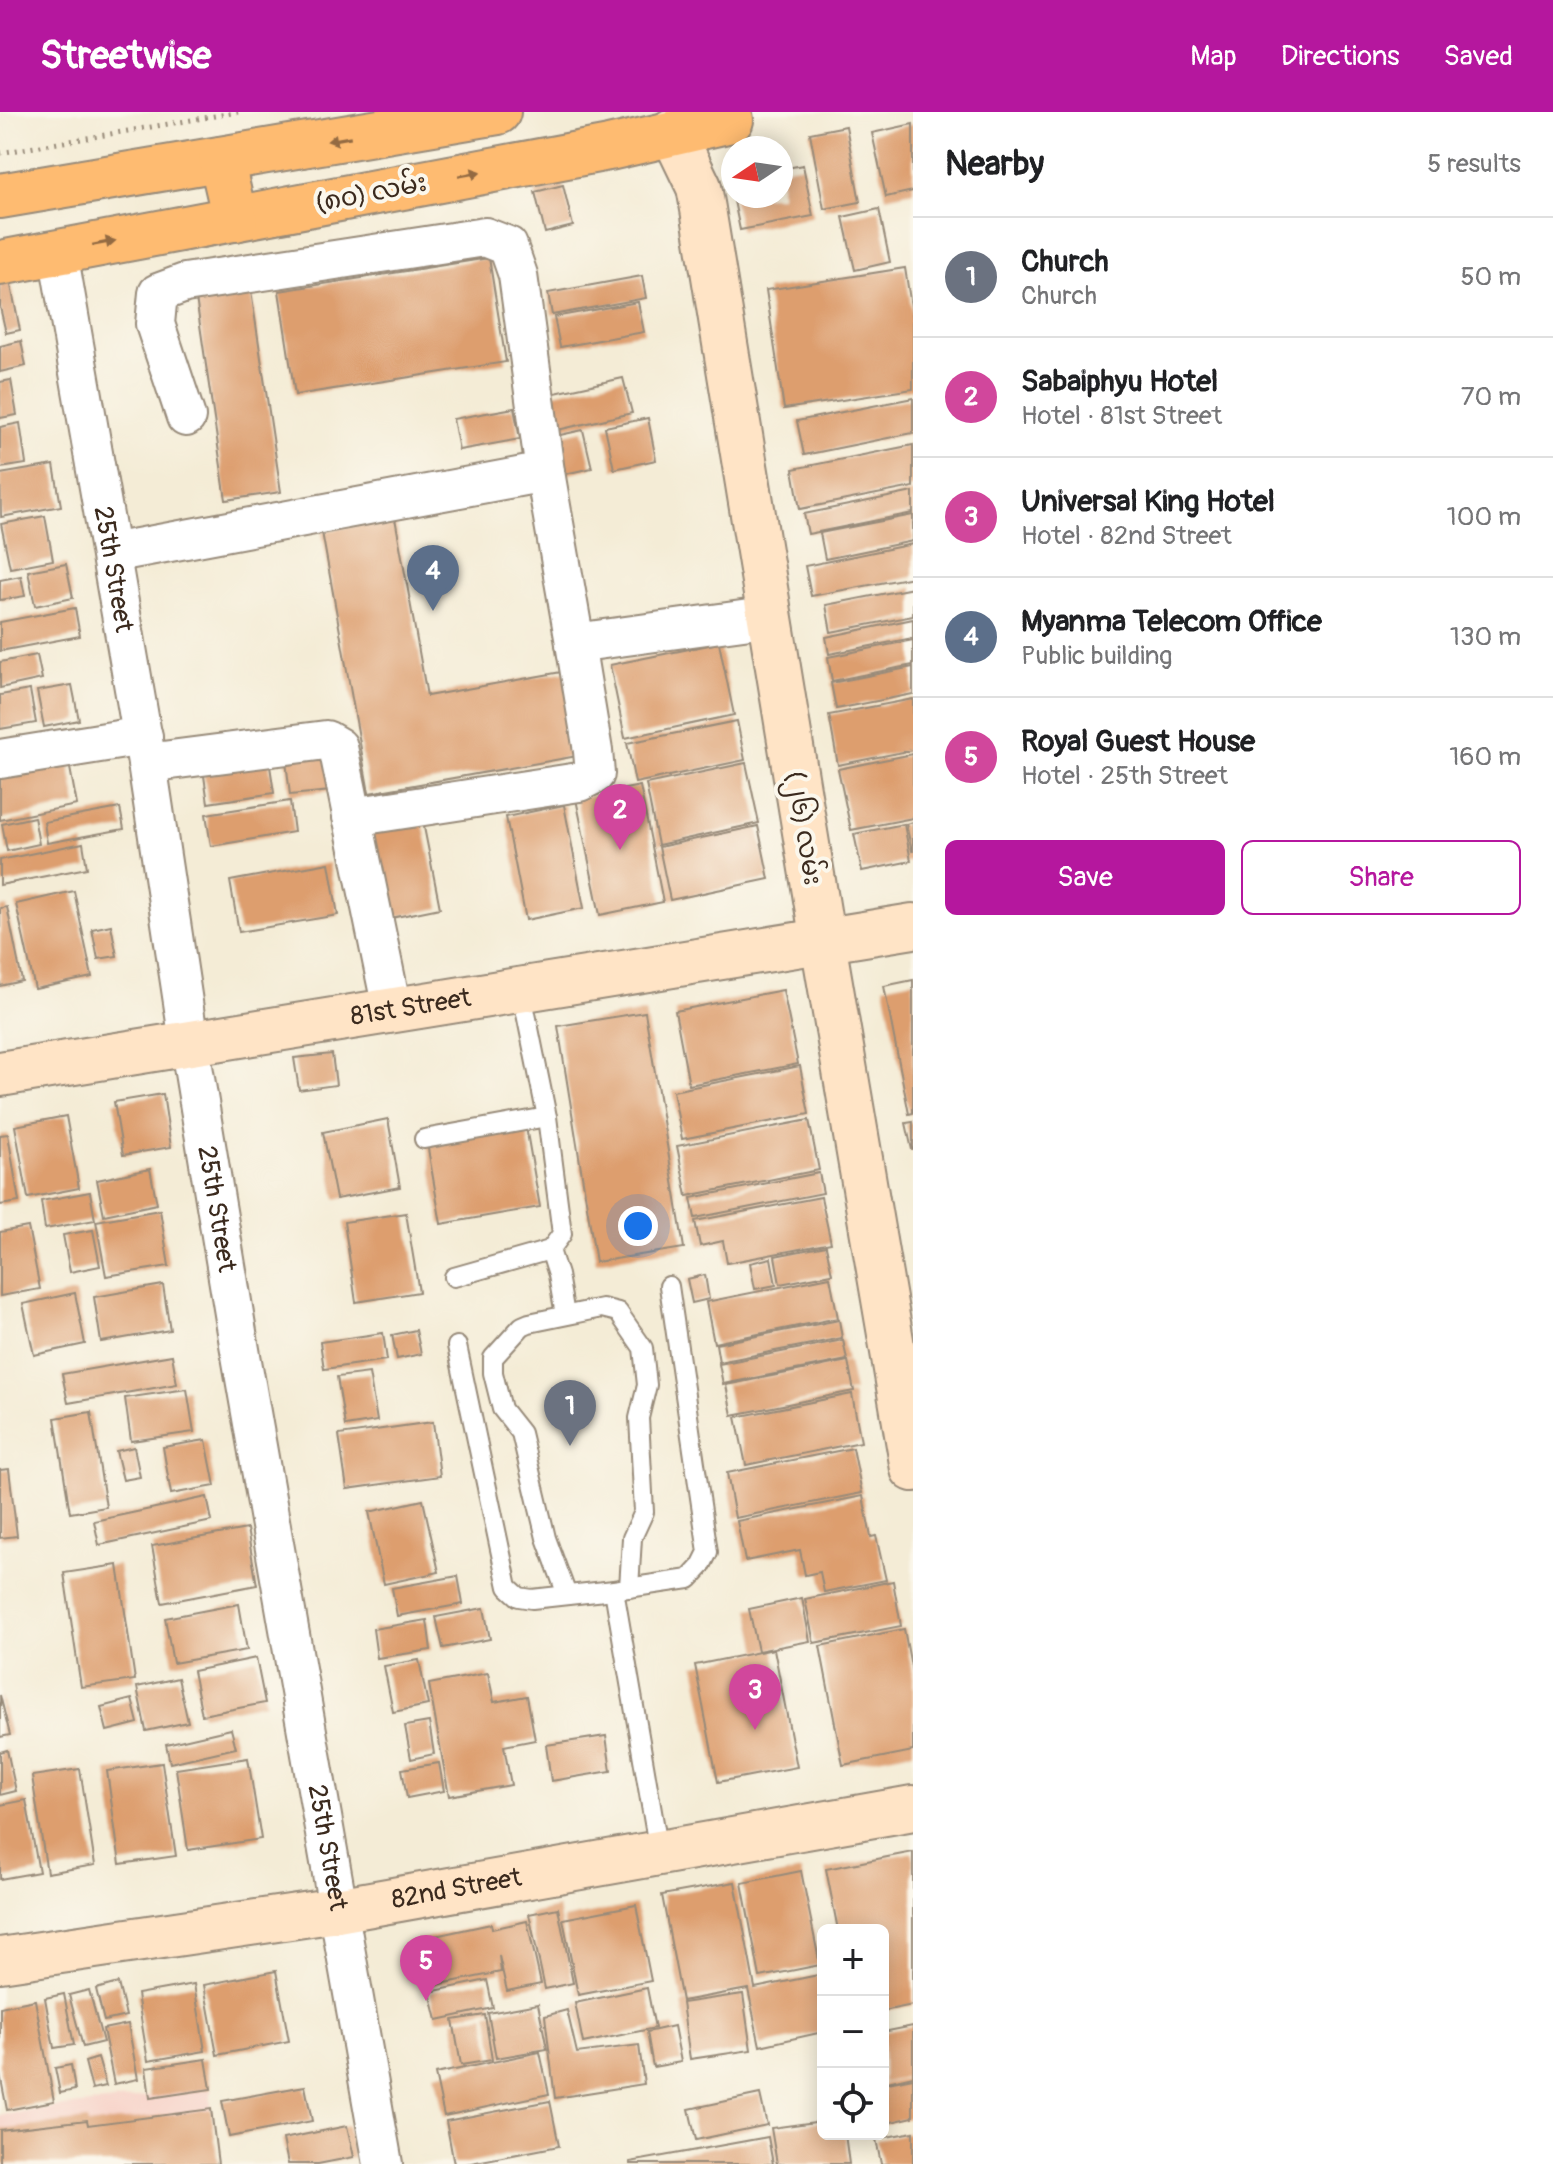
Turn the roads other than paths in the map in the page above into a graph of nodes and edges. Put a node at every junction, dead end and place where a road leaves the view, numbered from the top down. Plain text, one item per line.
1 (498, 112) edge
2 (732, 115) edge
3 (670, 122) edge
4 (221, 159) junction
5 (699, 187) junction
6 (0, 196) edge
7 (235, 219) junction
8 (58, 252) junction
9 (0, 263) edge
10 (186, 417) dead end
11 (545, 472) junction
12 (111, 553) junction
13 (771, 616) junction
14 (575, 643) junction
15 (145, 749) junction
16 (0, 759) edge
17 (352, 817) junction
18 (913, 926) edge
19 (823, 942) junction
20 (521, 989) junction
21 (392, 1009) junction
22 (189, 1042) junction
23 (0, 1074) edge
24 (547, 1117) junction
25 (424, 1139) dead end
26 (550, 1250) junction
27 (454, 1277) dead end
28 (669, 1286) dead end
29 (565, 1315) junction
30 (457, 1346) dead end
31 (913, 1469) edge
32 (622, 1589) junction
33 (567, 1595) junction
34 (913, 1808) edge
35 (659, 1852) junction
36 (337, 1910) junction
37 (0, 1960) edge
38 (383, 2164) edge

1 -> 4 main road
2 - 3 main road, (၈၀) လမ်း
2 - 5 street
3 - 5 street, (၂၆) လမ်း
7 -> 3 main road, (၈၀) လမ်း
4 - 6 main road
4 - 7 main road
5 - 13 street, (၂၆) လမ်း
8 -> 7 main road, (၈၀) လမ်း
8 - 9 main road, (၈၀) လမ်း
8 - 12 street, 25th Street
10 - 11 street
11 - 12 street
11 - 14 street
12 - 15 street, 25th Street
13 - 14 street
13 - 19 street, (၂၆) လမ်း
14 - 17 street
15 - 16 street
15 - 17 street
15 - 22 street, 25th Street
17 - 21 street
18 - 19 street, 81st Street
19 - 20 street, 81st Street
19 - 31 street, (၂၆) လမ်း
20 - 21 street, 81st Street
20 - 24 lane
21 - 22 street, 81st Street
22 - 23 street, 81st Street
22 - 36 street, 25th Street
24 - 25 lane
24 - 26 lane
26 - 27 lane
26 - 29 lane
28 - 32 lane
29 - 32 lane
29 - 33 lane
30 - 33 lane
32 - 33 lane
32 - 35 lane
34 - 35 street, 82nd Street
35 - 36 street, 82nd Street
36 - 37 street, 82nd Street
36 - 38 street, 25th Street

